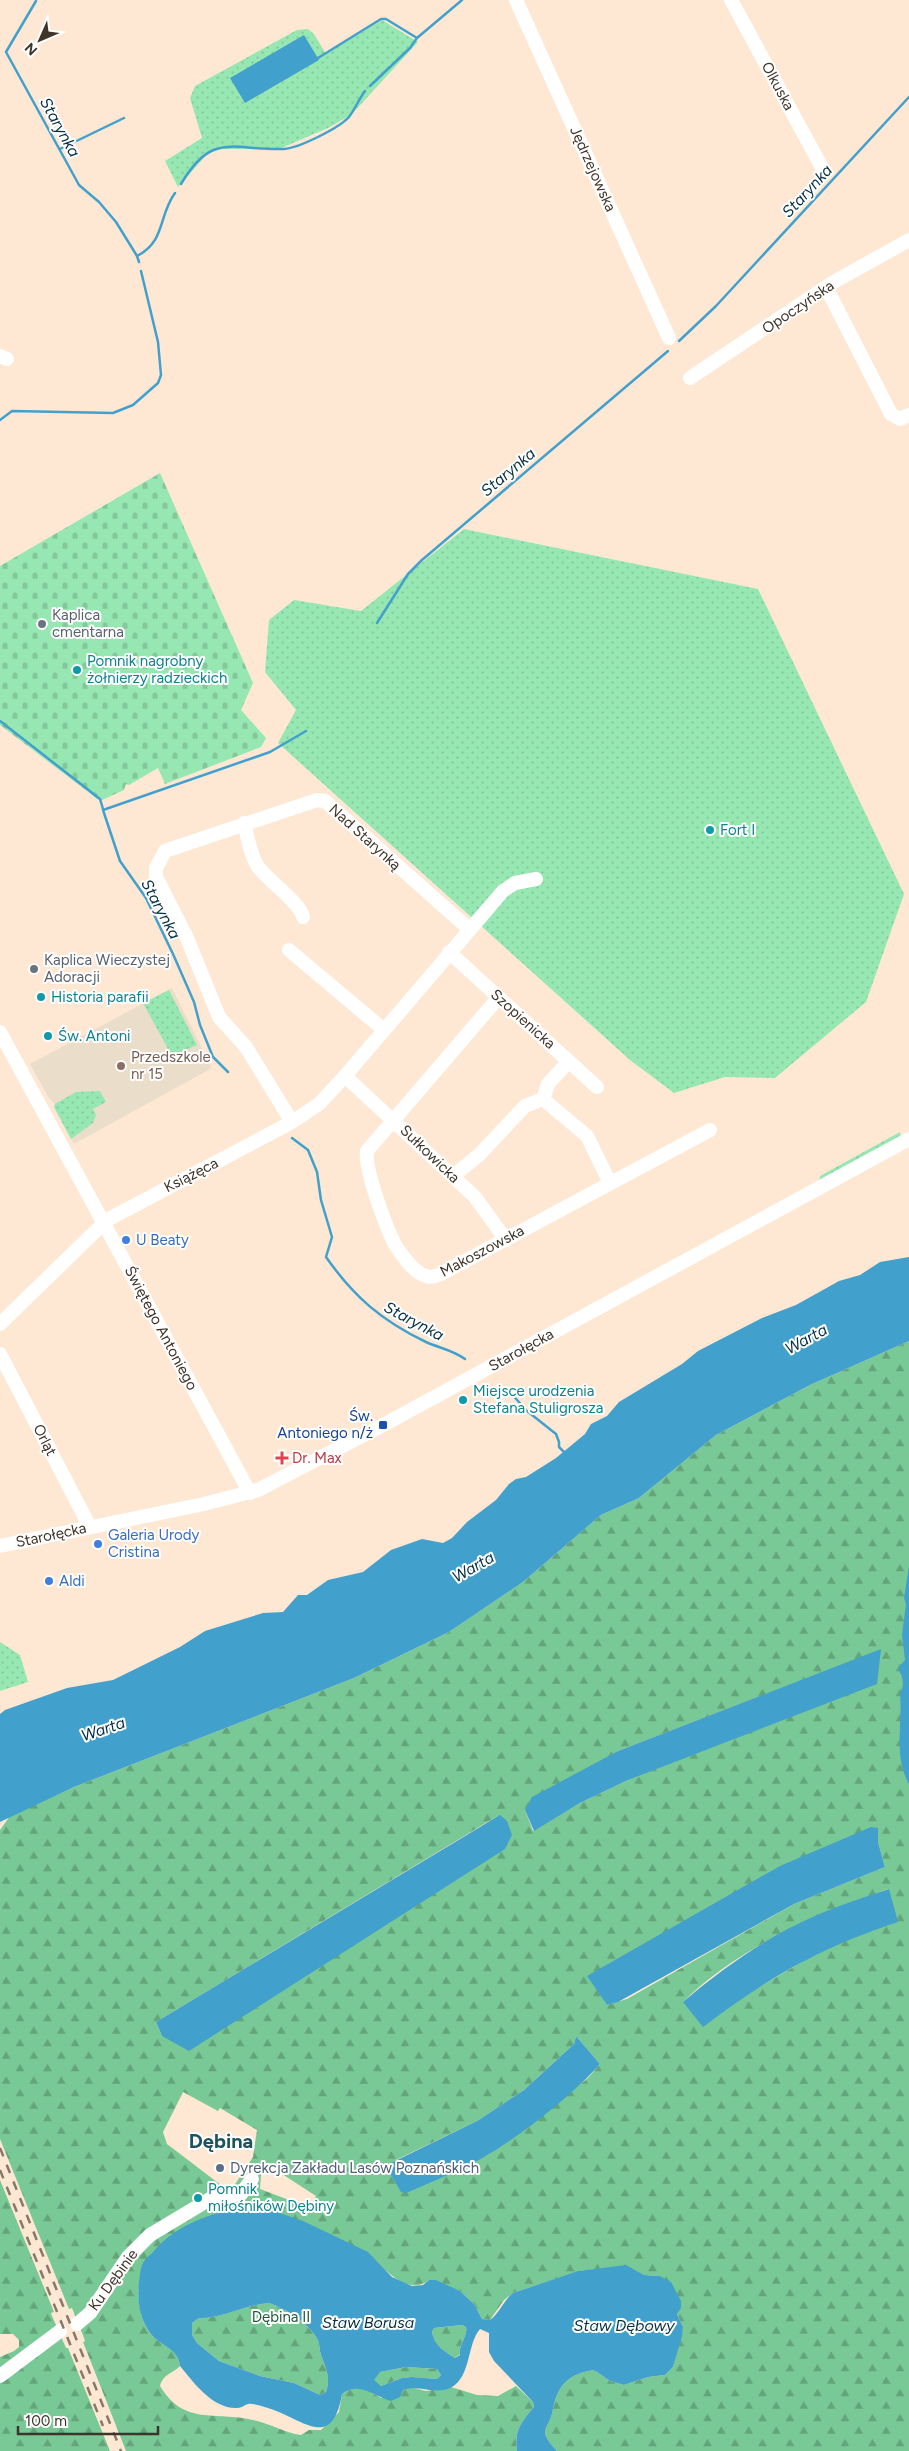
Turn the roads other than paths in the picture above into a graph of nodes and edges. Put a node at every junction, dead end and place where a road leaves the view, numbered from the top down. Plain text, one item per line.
1 (516, 0) edge
2 (732, 0) edge
3 (825, 173) dead end
4 (909, 240) edge
5 (826, 288) junction
6 (669, 338) dead end
7 (690, 378) dead end
8 (909, 415) edge
9 (244, 823) junction
10 (536, 879) dead end
11 (304, 917) dead end
12 (469, 929) junction
13 (289, 950) dead end
14 (449, 952) junction
15 (498, 997) junction
16 (384, 1030) junction
17 (0, 1032) edge
18 (569, 1061) junction
19 (345, 1076) junction
20 (597, 1087) dead end
21 (543, 1099) junction
22 (394, 1120) junction
23 (292, 1122) junction
24 (710, 1130) dead end
25 (909, 1139) edge
26 (453, 1176) junction
27 (610, 1183) junction
28 (105, 1226) junction
29 (506, 1240) junction
30 (0, 1324) edge
31 (0, 1354) edge
32 (250, 1493) junction
33 (90, 1527) junction
34 (0, 1546) edge
35 (252, 2179) dead end
36 (77, 2324) dead end
37 (60, 2331) dead end
38 (0, 2376) edge

1 - 6 street, Jędrzejowska
2 - 3 street, Olkuska
4 - 5 street, Opoczyńska
5 - 7 street, Opoczyńska
5 - 8 street
9 - 11 street
9 - 12 street, Nad Starynką
9 - 23 street, Nad Starynką
10 - 12 street, Książęca
12 - 14 street, Książęca
13 - 16 street
14 - 15 street, Szopienicka
14 - 16 street, Książęca
15 - 18 street, Szopienicka
15 - 22 street, Makoszowska
16 - 19 street, Książęca
17 - 28 street, Świętego Antoniego
18 - 20 street, Szopienicka
18 - 21 street
19 - 22 street, Sułkowicka
19 - 23 street, Książęca
21 - 26 street
21 - 27 street
22 - 26 street, Sułkowicka
22 - 29 street, Makoszowska
23 - 28 street, Książęca
24 - 27 street, Makoszowska
25 - 32 street, Starołęcka
26 - 29 street, Sułkowicka
27 - 29 street, Makoszowska
28 - 30 street, Książęca
28 - 32 street, Świętego Antoniego
31 - 33 street, Orląt
32 - 33 street, Starołęcka
33 - 34 street, Starołęcka
35 - 36 street, Ku Dębinie
37 - 38 street

